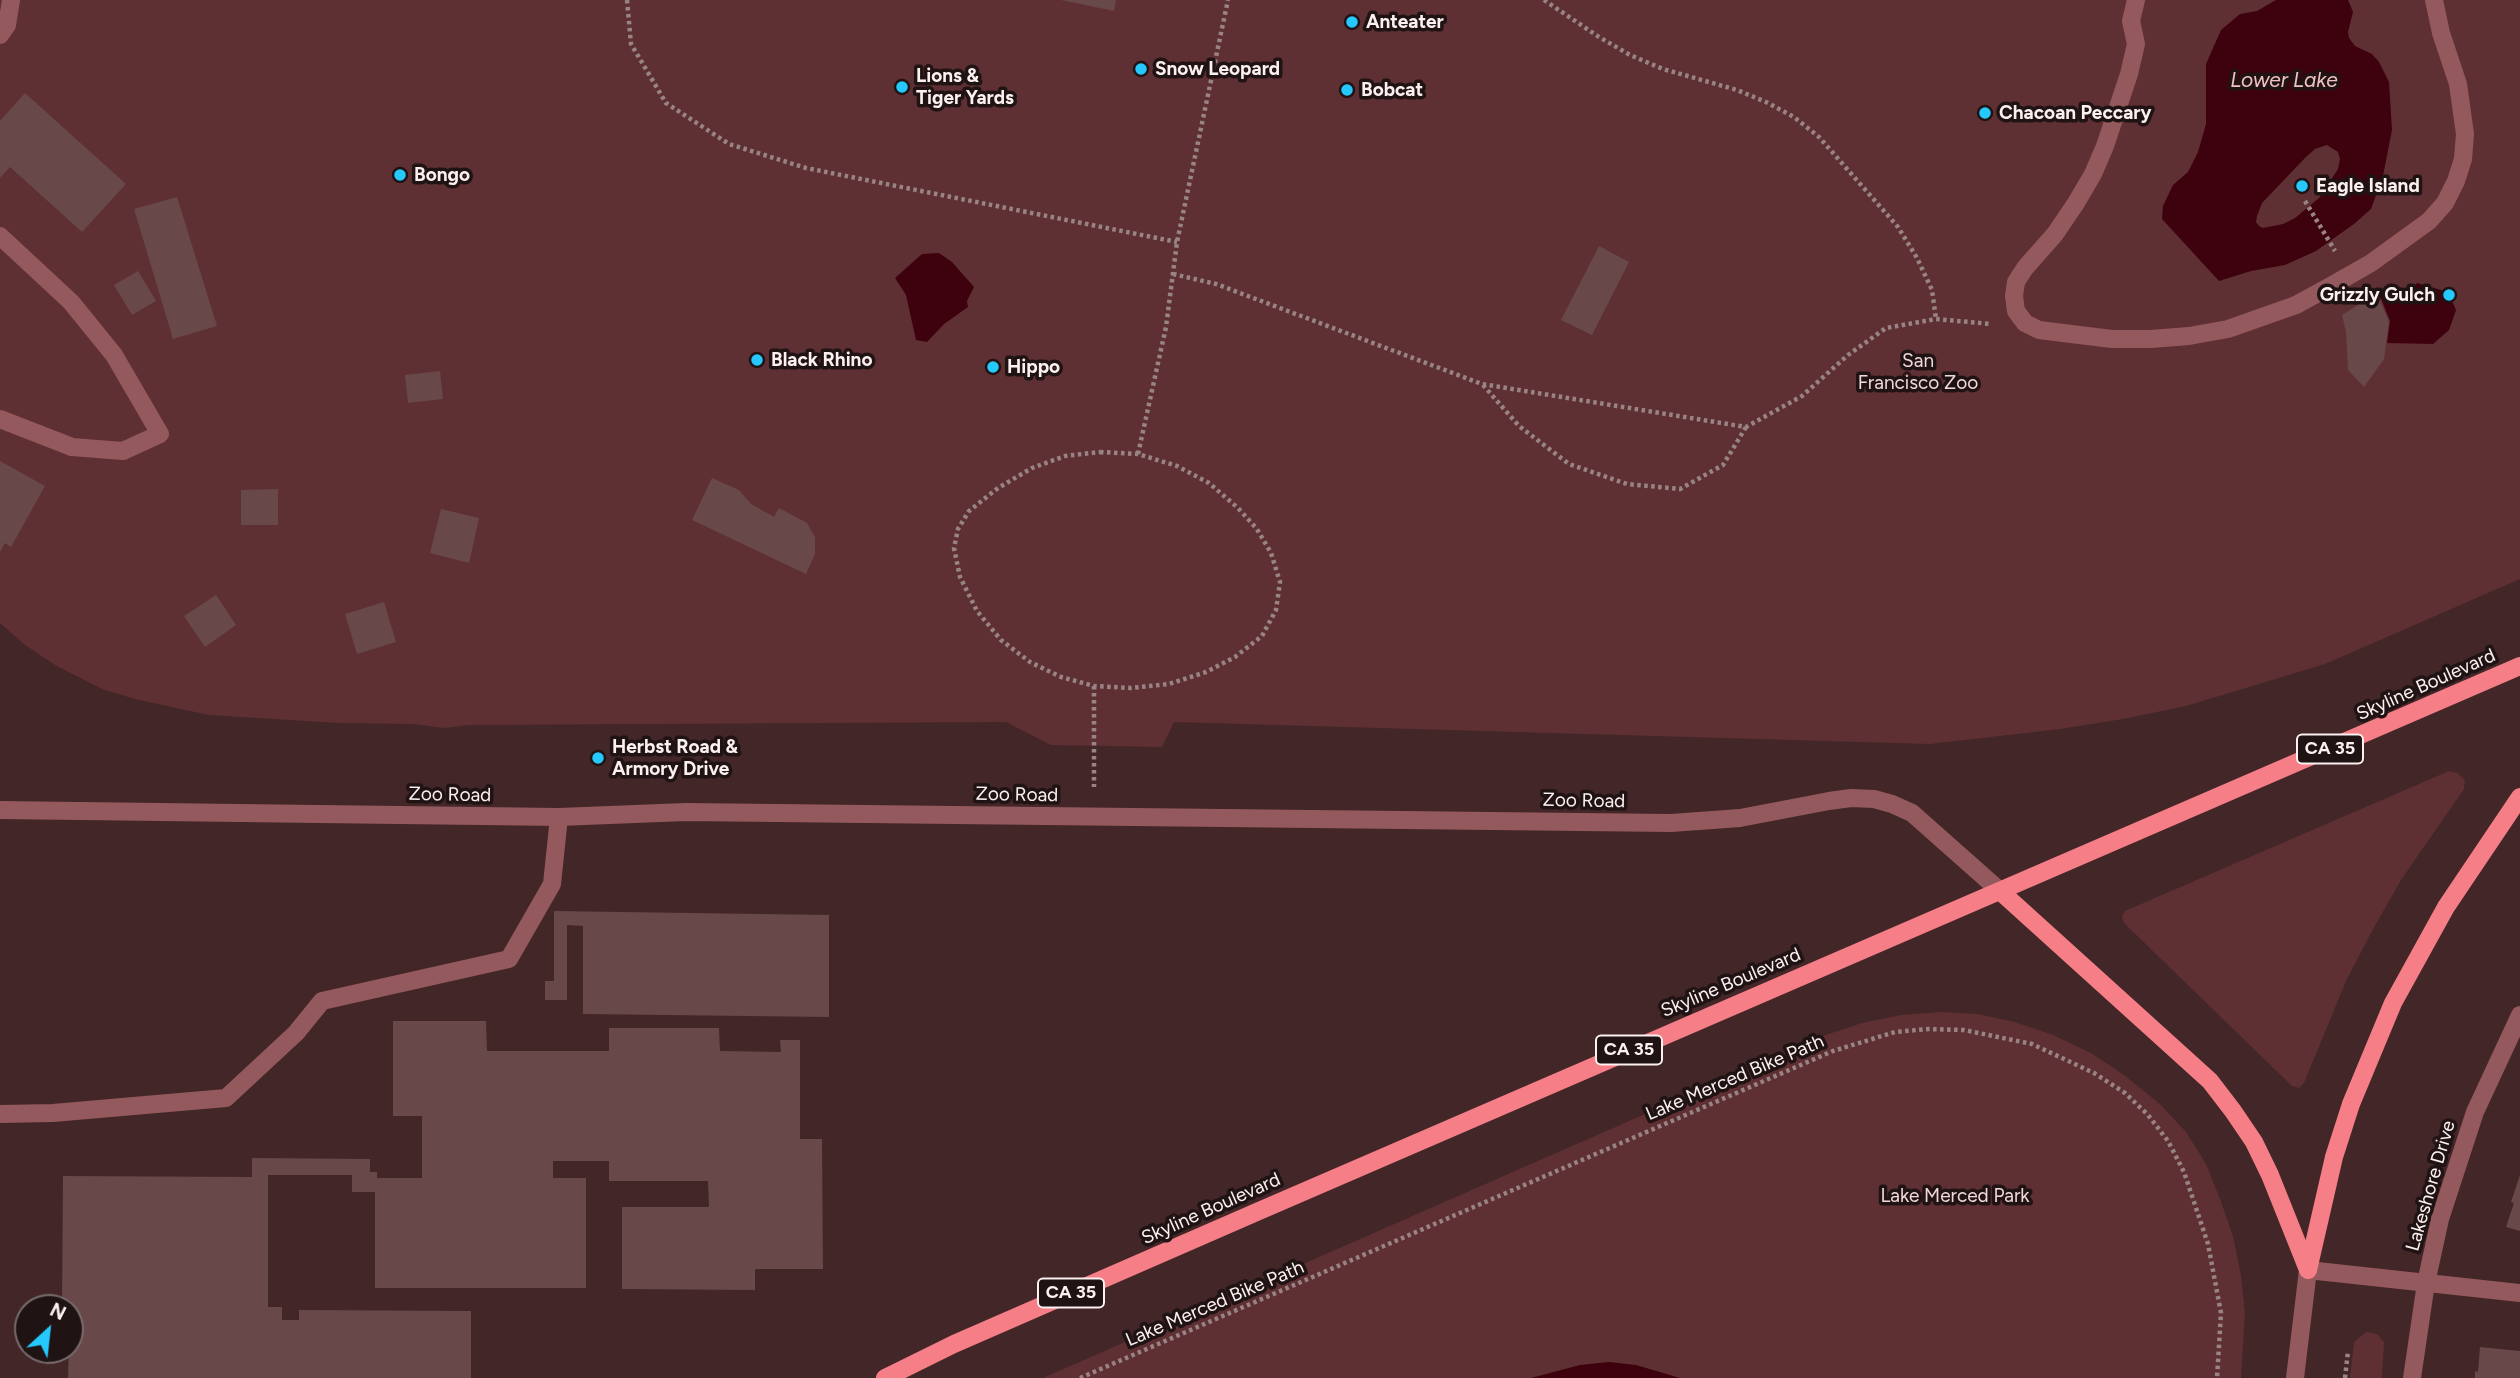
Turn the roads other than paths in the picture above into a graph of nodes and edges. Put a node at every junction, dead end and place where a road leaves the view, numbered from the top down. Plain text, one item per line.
1 (11, 0) edge
2 (2136, 0) edge
3 (2434, 0) edge
4 (0, 35) edge
5 (0, 236) edge
6 (0, 419) edge
7 (2520, 666) edge
8 (2520, 797) edge
9 (0, 810) edge
10 (559, 817) junction
11 (2000, 891) junction
12 (2520, 1015) edge
13 (0, 1114) edge
14 (2308, 1270) junction
15 (2426, 1283) junction
16 (2520, 1293) edge
17 (885, 1378) edge
18 (2295, 1378) edge
19 (2412, 1378) edge

1 - 4 street
2 - 3 street
5 - 6 street
7 - 11 main road, Skyline Boulevard / CA 35
8 - 14 main road
9 - 10 street, Zoo Road
10 - 11 street, Zoo Road
10 - 13 street
11 - 14 main road
11 - 17 main road, Skyline Boulevard / CA 35
12 - 15 street, Lakeshore Drive
14 - 15 street
14 - 18 street
15 - 16 street
15 - 19 street, Lakeshore Drive

